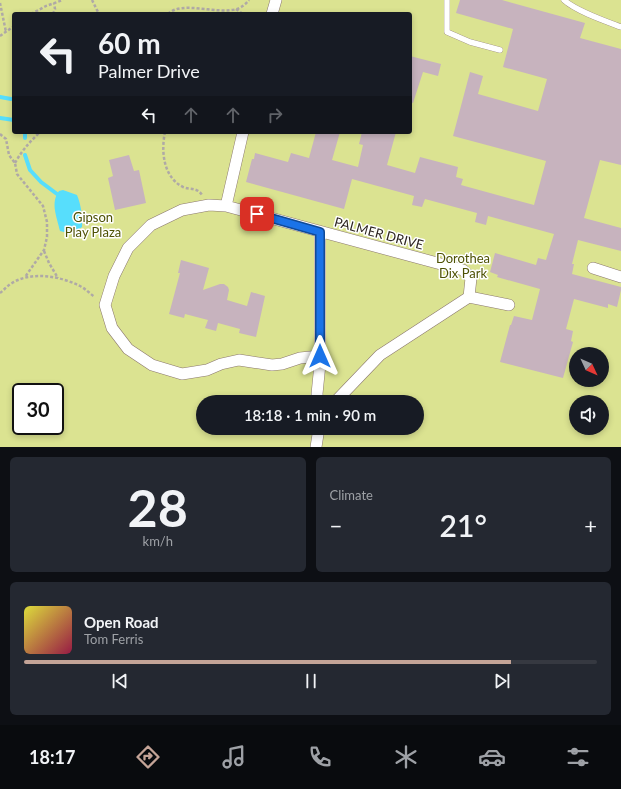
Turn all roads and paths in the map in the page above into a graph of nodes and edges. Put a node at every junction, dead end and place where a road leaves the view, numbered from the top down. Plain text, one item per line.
1 (63, 0) edge
2 (92, 0) edge
3 (249, 0) edge
4 (276, 0) edge
5 (447, 0) edge
6 (564, 0) edge
7 (0, 3) edge
8 (54, 3) junction
9 (208, 5) dead end
10 (174, 6) dead end
11 (236, 9) junction
12 (35, 12) edge
13 (54, 12) edge
14 (98, 12) edge
15 (169, 12) edge
16 (240, 12) edge
17 (273, 12) edge
18 (621, 27) edge
19 (12, 28) edge
20 (6, 32) junction
21 (0, 36) edge
22 (500, 50) dead end
23 (0, 134) edge
24 (38, 134) edge
25 (164, 134) edge
26 (243, 134) edge
27 (15, 163) junction
28 (209, 205) junction
29 (226, 206) junction
30 (320, 232) junction
31 (44, 250) junction
32 (593, 268) dead end
33 (25, 277) junction
34 (621, 277) edge
35 (59, 279) junction
36 (0, 293) edge
37 (469, 297) junction
38 (105, 305) junction
39 (509, 305) dead end
40 (320, 356) junction
41 (317, 395) edge
42 (342, 395) edge
43 (318, 435) edge
44 (316, 447) edge

1 - 8 path
2 - 14 path
3 - 11 path
4 - 17 street
5 - 22 lane
6 - 18 lane
7 - 20 path
8 - 12 path
8 - 13 path
9 - 11 path
10 - 15 path
11 - 16 path
19 - 20 path
20 - 21 path
23 - 27 path
24 - 27 path
25 - 28 path
26 - 29 street
27 - 31 path
28 - 29 street, PALMER DRIVE
28 - 38 street, PALMER DRIVE
29 - 30 street, PALMER DRIVE
30 - 37 street, PALMER DRIVE
30 - 40 street
31 - 33 path
31 - 35 path
32 - 34 street
33 - 35 path
33 - 36 path
35 - 38 path
37 - 39 street
37 - 42 street
38 - 40 street
40 - 41 street
43 - 44 street

